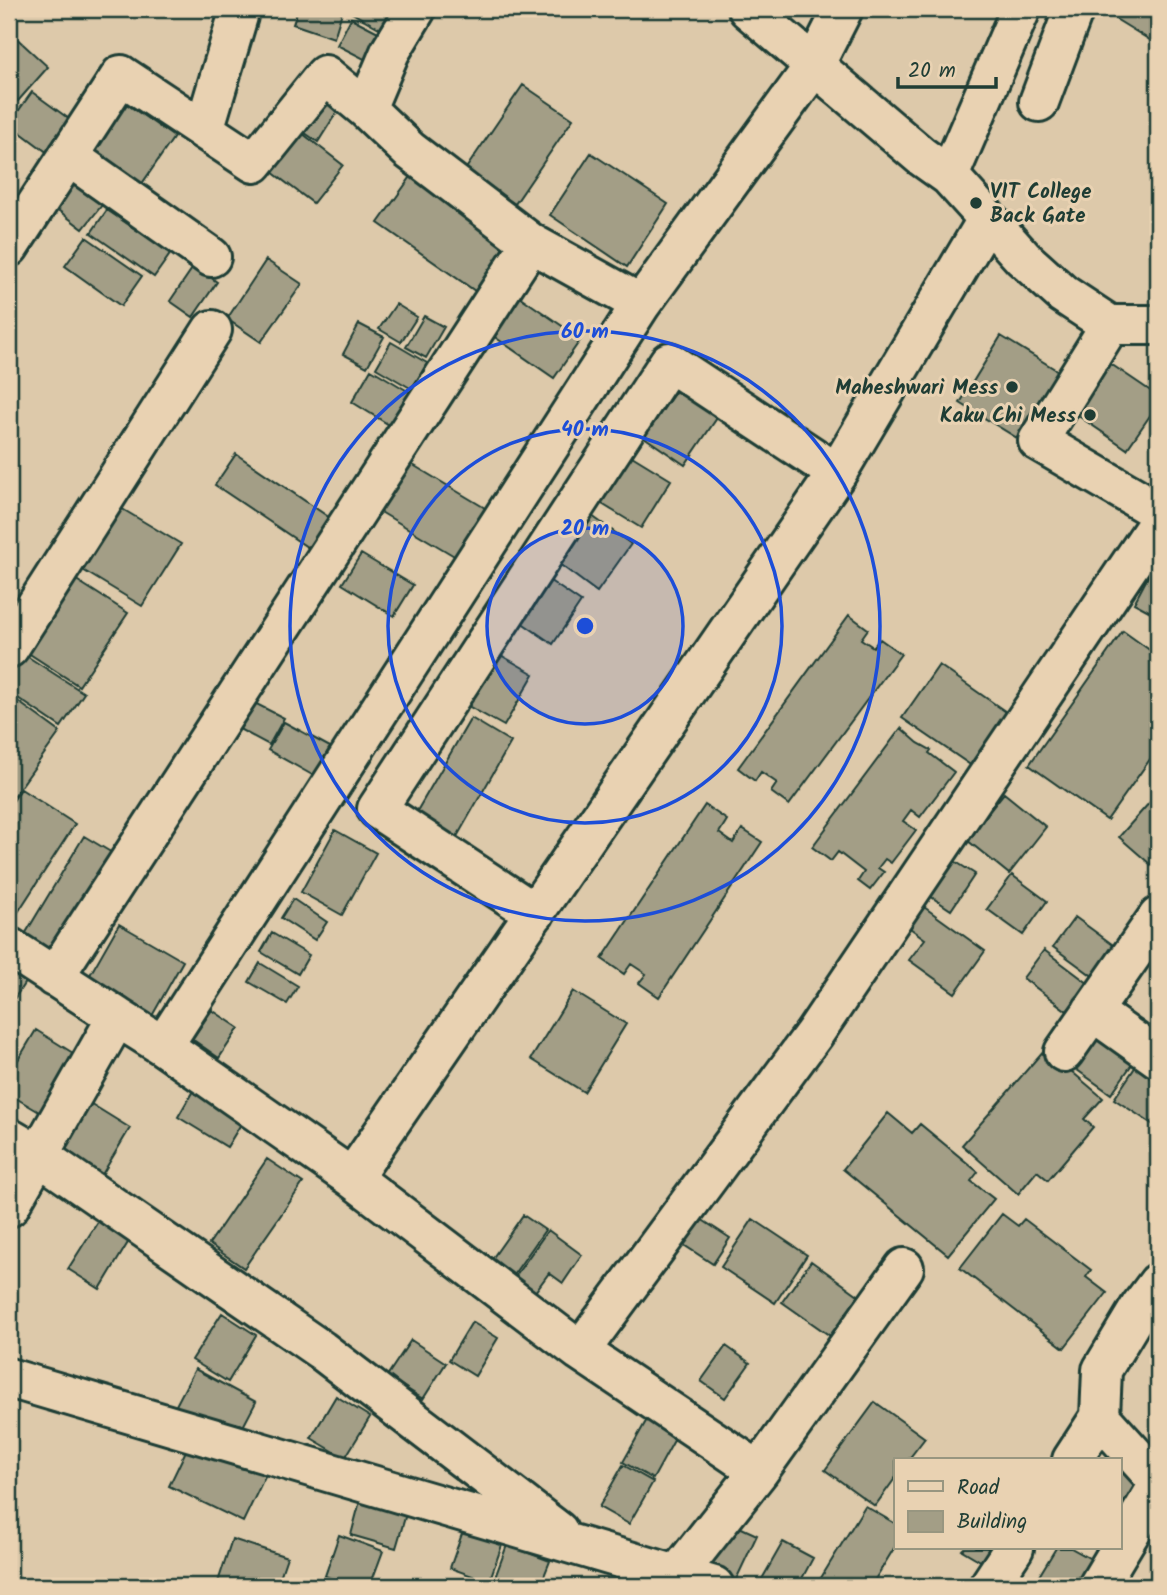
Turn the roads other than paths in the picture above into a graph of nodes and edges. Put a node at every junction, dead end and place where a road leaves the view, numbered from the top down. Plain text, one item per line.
1 (416, 9) edge
2 (748, 9) edge
3 (843, 9) edge
4 (1021, 9) edge
5 (1074, 9) edge
6 (238, 16) dead end
7 (814, 66) junction
8 (1039, 102) dead end
9 (366, 109) junction
10 (204, 130) junction
11 (68, 156) junction
12 (949, 176) junction
13 (987, 220) junction
14 (531, 243) junction
15 (9, 247) edge
16 (211, 257) dead end
17 (641, 304) junction
18 (1110, 325) junction
19 (1158, 325) edge
20 (212, 330) dead end
21 (837, 473) junction
22 (1158, 511) edge
23 (1158, 523) edge
24 (9, 648) edge
25 (535, 913) junction
26 (1158, 917) edge
27 (9, 947) edge
28 (54, 977) junction
29 (1092, 1011) junction
30 (117, 1017) junction
31 (163, 1046) junction
32 (1064, 1052) dead end
33 (1158, 1058) edge
34 (23, 1146) edge
35 (352, 1178) junction
36 (9, 1207) edge
37 (904, 1268) dead end
38 (1158, 1283) edge
39 (580, 1351) junction
40 (9, 1378) edge
41 (1100, 1417) junction
42 (1073, 1458) edge
43 (759, 1471) junction
44 (1158, 1481) edge
45 (1158, 1486) edge
46 (577, 1545) junction
47 (1122, 1546) edge
48 (1013, 1550) edge
49 (1120, 1550) edge
50 (677, 1575) junction
51 (714, 1586) edge
52 (989, 1586) edge
53 (1098, 1586) edge

1 - 9 street
2 - 7 street
3 - 7 street
4 - 12 street
5 - 8 street
6 - 10 street
7 - 12 street
7 - 17 street
9 - 10 street
9 - 14 street
10 - 11 street
11 - 15 street
11 - 16 street
12 - 13 street
13 - 18 street
13 - 21 street
14 - 17 street
14 - 28 street
17 - 31 street
18 - 19 street
18 - 22 street
20 - 24 street
21 - 25 street
21 - 25 street
23 - 39 street
25 - 35 street
26 - 29 street
27 - 28 street
28 - 30 street
29 - 32 street
29 - 33 street
30 - 31 street
30 - 34 street
31 - 35 street
34 - 36 street
34 - 46 street
35 - 39 street
37 - 43 street
38 - 41 street
39 - 43 street
40 - 46 street
41 - 42 street
41 - 44 street
43 - 50 street
45 - 47 street
46 - 50 street
48 - 52 street
49 - 53 street
50 - 51 street

